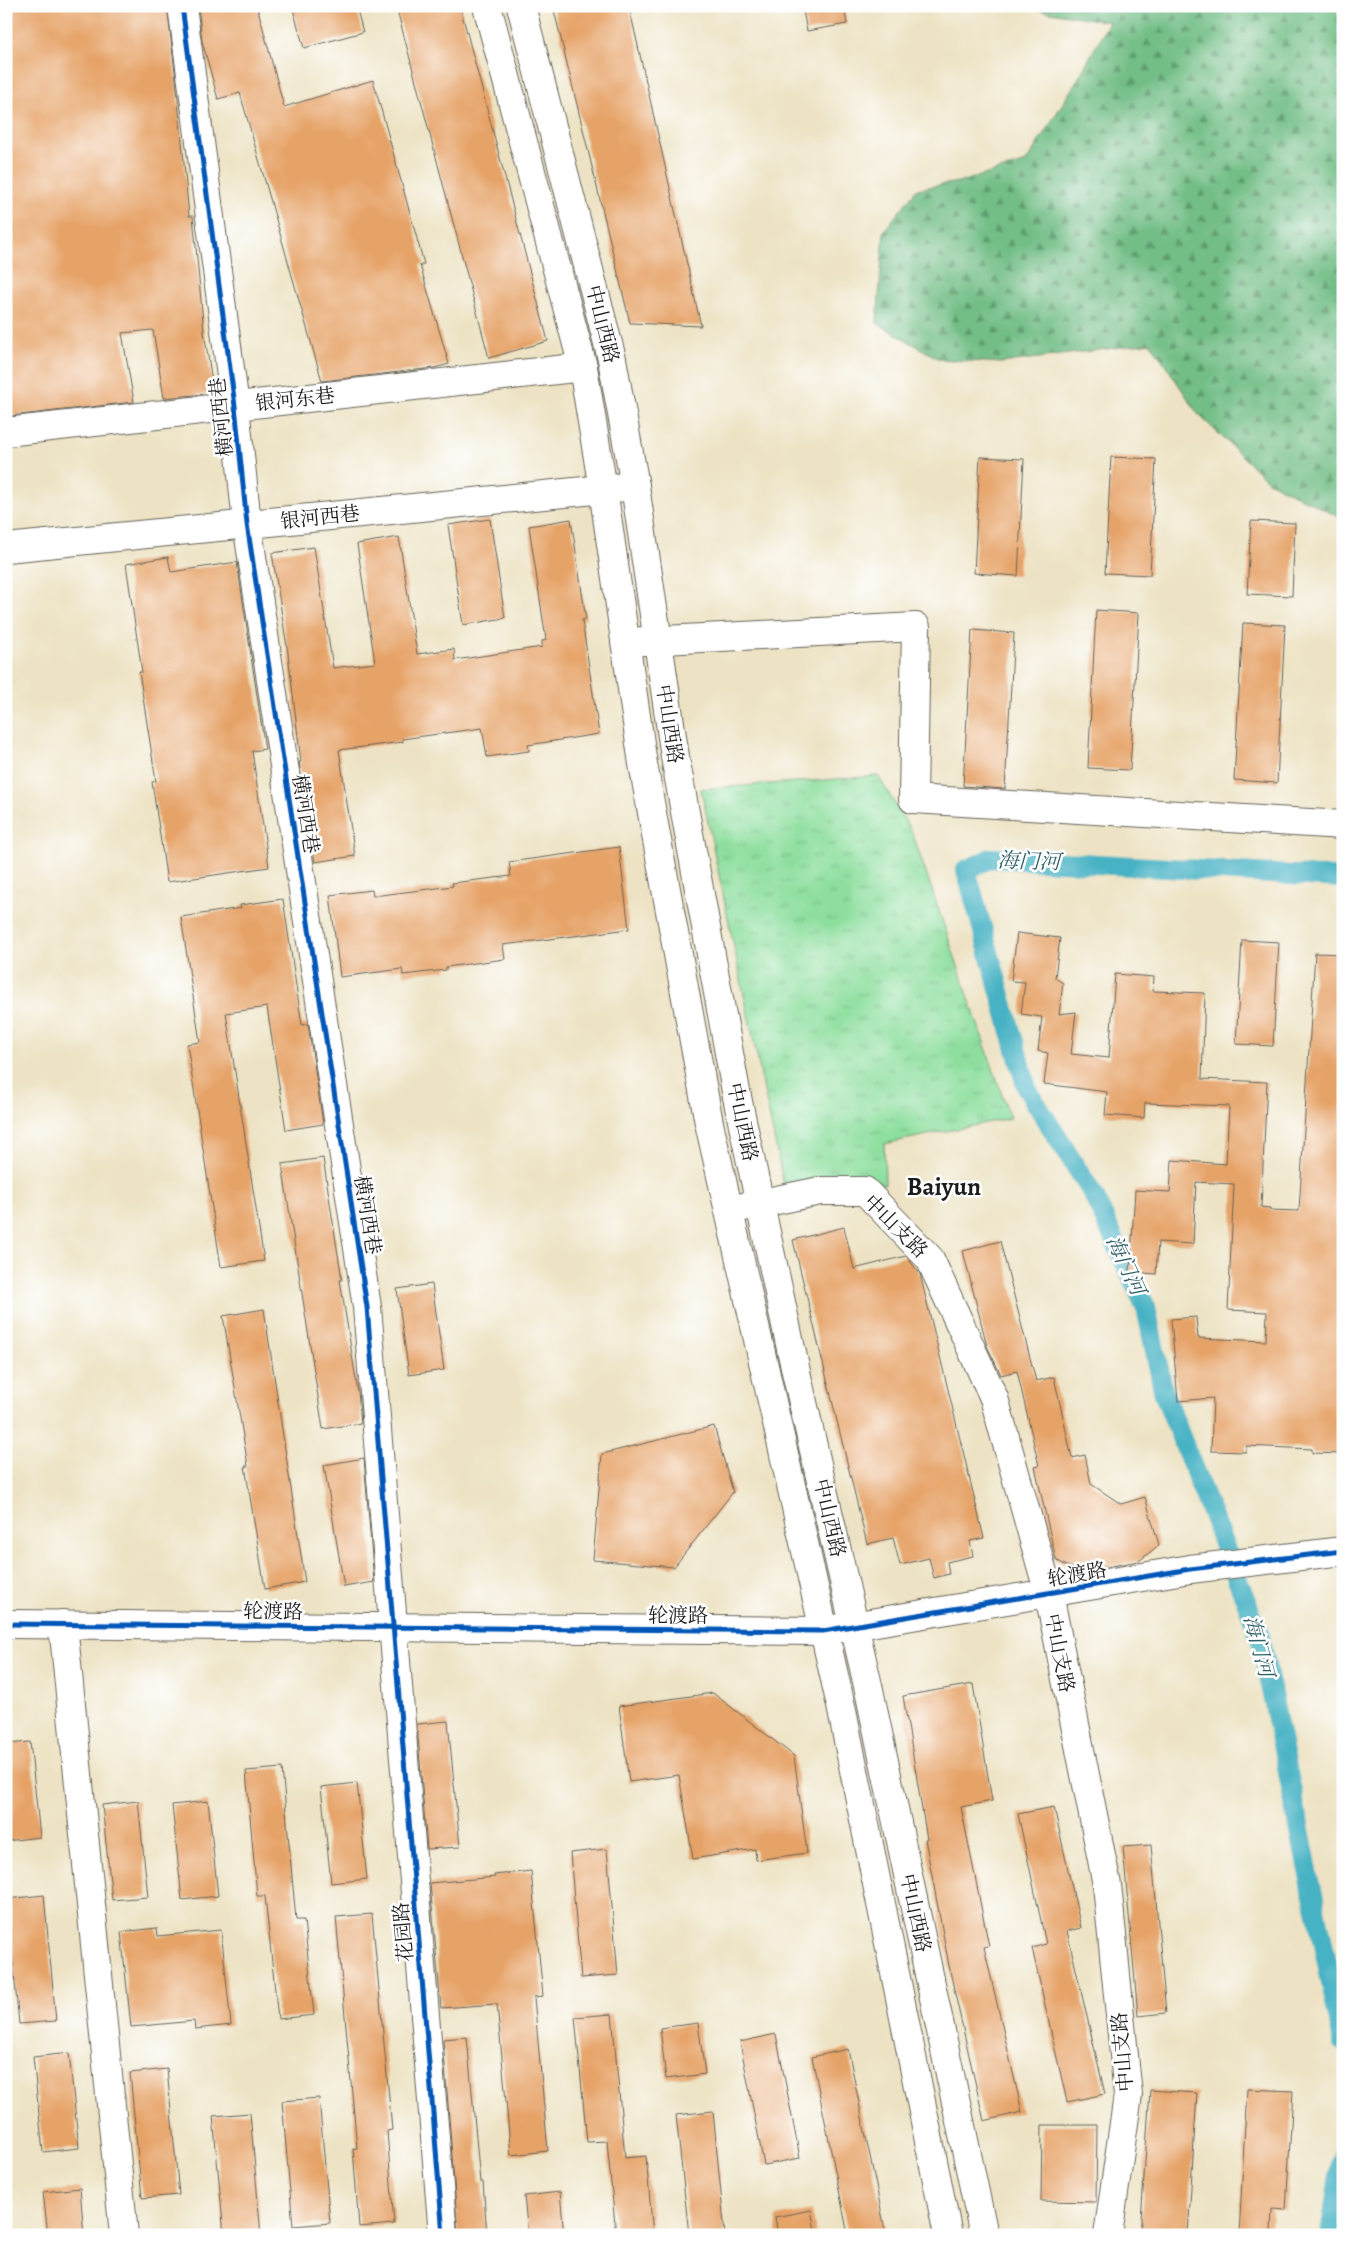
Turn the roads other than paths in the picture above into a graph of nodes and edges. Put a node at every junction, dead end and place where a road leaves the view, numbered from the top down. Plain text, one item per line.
1 (182, 6) edge
2 (487, 6) edge
3 (521, 6) edge
4 (583, 367) junction
5 (235, 406) junction
6 (6, 432) edge
7 (634, 486) junction
8 (604, 489) junction
9 (247, 524) junction
10 (6, 548) edge
11 (658, 641) junction
12 (625, 642) junction
13 (1343, 825) edge
14 (760, 1203) junction
15 (729, 1210) junction
16 (1343, 1551) edge
17 (1048, 1594) junction
18 (6, 1624) edge
19 (63, 1624) junction
20 (855, 1627) junction
21 (394, 1628) junction
22 (823, 1631) junction
23 (124, 2235) edge
24 (443, 2235) edge
25 (948, 2235) edge
26 (984, 2235) edge
27 (1108, 2235) edge

1 - 5 street, 横河西巷
2 - 4 street, 中山西路
3 - 7 street, 中山西路
4 - 5 street, 银河东巷
4 - 8 street, 中山西路
5 - 6 street, 银河东巷
5 - 9 street, 横河西巷
7 - 8 street, 银河西巷
7 - 11 street, 中山西路
8 - 9 street, 银河西巷
8 - 12 street, 中山西路
9 - 10 street, 银河西巷
9 - 21 street, 横河西巷
11 - 12 street
11 - 13 street
11 - 14 street, 中山西路
12 - 15 street, 中山西路
14 - 15 street, 中山支路
14 - 17 street, 中山支路
14 - 20 street, 中山西路
15 - 22 street, 中山西路
16 - 17 street, 轮渡路
17 - 20 street, 轮渡路
17 - 27 street, 中山支路
18 - 19 street, 轮渡路
19 - 21 street, 轮渡路
19 - 23 street
20 - 22 street, 轮渡路
20 - 26 street, 中山西路
21 - 22 street, 轮渡路
21 - 24 street, 花园路
22 - 25 street, 中山西路

